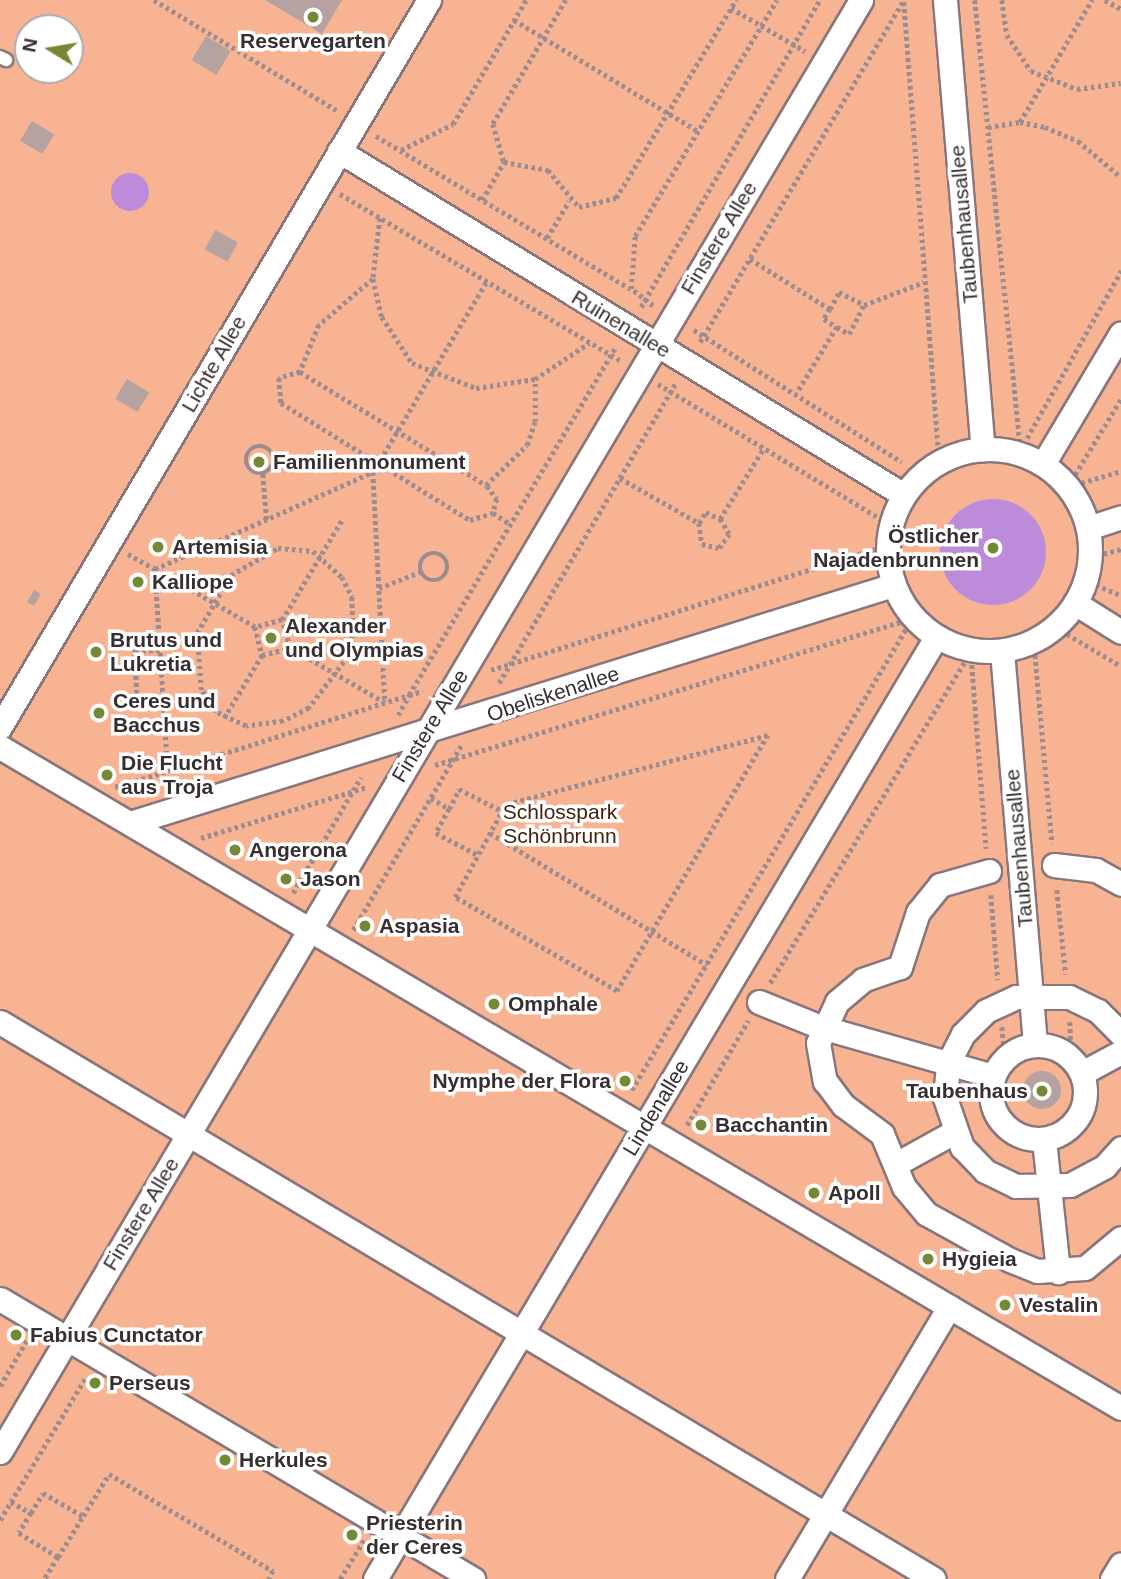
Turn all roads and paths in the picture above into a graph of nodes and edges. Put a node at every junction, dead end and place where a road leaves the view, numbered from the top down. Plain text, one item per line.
1 (155, 0) edge
2 (429, 0) edge
3 (526, 0) edge
4 (566, 0) edge
5 (736, 0) edge
6 (777, 0) edge
7 (820, 0) edge
8 (861, 0) edge
9 (903, 0) edge
10 (945, 0) edge
11 (975, 0) edge
12 (1002, 0) edge
13 (1092, 0) edge
14 (1105, 0) edge
15 (731, 8) junction
16 (1121, 9) edge
17 (514, 20) junction
18 (761, 25) junction
19 (544, 38) junction
20 (793, 45) junction
21 (824, 62) junction
22 (1046, 80) junction
23 (1121, 83) edge
24 (668, 113) junction
25 (1020, 122) junction
26 (356, 124) junction
27 (988, 127) junction
28 (698, 131) junction
29 (400, 150) junction
30 (339, 151) junction
31 (504, 162) junction
32 (1121, 177) edge
33 (321, 182) junction
34 (482, 200) junction
35 (569, 201) junction
36 (380, 218) junction
37 (547, 238) junction
38 (750, 258) junction
39 (1121, 271) edge
40 (373, 279) junction
41 (487, 281) junction
42 (925, 282) junction
43 (631, 289) junction
44 (645, 300) junction
45 (864, 305) junction
46 (830, 309) junction
47 (672, 317) junction
48 (837, 327) junction
49 (628, 328) junction
50 (1121, 332) edge
51 (704, 337) junction
52 (589, 343) junction
53 (656, 345) junction
54 (611, 355) junction
55 (687, 364) junction
56 (300, 372) junction
57 (640, 373) junction
58 (432, 374) junction
59 (535, 379) junction
60 (671, 392) junction
61 (797, 393) junction
62 (1121, 400) edge
63 (396, 432) junction
64 (763, 449) junction
65 (983, 449) junction
66 (1020, 454) junction
67 (939, 462) junction
68 (377, 463) junction
69 (1043, 464) junction
70 (1121, 471) edge
71 (373, 472) junction
72 (263, 474) junction
73 (919, 476) junction
74 (620, 478) junction
75 (486, 485) junction
76 (1068, 487) junction
77 (904, 495) junction
78 (493, 513) junction
79 (1121, 517) edge
80 (343, 518) dead end
81 (720, 519) junction
82 (267, 522) junction
83 (699, 523) junction
84 (510, 524) junction
85 (891, 525) junction
86 (1088, 528) junction
87 (108, 544) junction
88 (1121, 549) edge
89 (321, 556) junction
90 (1090, 557) junction
91 (155, 569) junction
92 (420, 572) junction
93 (1085, 581) junction
94 (893, 585) junction
95 (379, 588) junction
96 (1121, 595) edge
97 (211, 601) junction
98 (1075, 603) junction
99 (913, 618) junction
100 (282, 620) junction
101 (254, 627) junction
102 (1055, 627) junction
103 (1121, 632) edge
104 (936, 637) junction
105 (134, 641) dead end
106 (289, 648) junction
107 (161, 650) junction
108 (135, 651) junction
109 (971, 651) junction
110 (1002, 651) junction
111 (262, 655) junction
112 (1121, 666) edge
113 (335, 675) junction
114 (385, 703) junction
115 (138, 709) dead end
116 (224, 718) junction
117 (478, 718) junction
118 (0, 727) edge
119 (424, 736) junction
120 (0, 747) edge
121 (453, 760) junction
122 (168, 771) junction
123 (401, 776) junction
124 (84, 796) junction
125 (430, 798) junction
126 (449, 809) junction
127 (502, 811) junction
128 (130, 824) junction
129 (490, 833) junction
130 (170, 847) junction
131 (478, 855) junction
132 (1054, 865) dead end
133 (989, 871) junction
134 (1121, 884) edge
135 (310, 929) junction
136 (652, 932) junction
137 (342, 948) junction
138 (706, 965) junction
139 (1031, 994) junction
140 (759, 1002) junction
141 (1000, 1003) junction
142 (0, 1022) edge
143 (821, 1027) junction
144 (1121, 1034) edge
145 (1035, 1045) junction
146 (1121, 1052) edge
147 (948, 1064) junction
148 (999, 1067) junction
149 (1082, 1073) junction
150 (619, 1112) junction
151 (645, 1127) junction
152 (954, 1132) junction
153 (188, 1135) junction
154 (1044, 1140) junction
155 (675, 1145) junction
156 (1121, 1147) edge
157 (896, 1164) junction
158 (1050, 1189) junction
159 (1121, 1238) edge
160 (1058, 1272) junction
161 (0, 1299) edge
162 (949, 1307) junction
163 (38, 1321) junction
164 (522, 1333) junction
165 (67, 1338) junction
166 (98, 1357) junction
167 (0, 1386) edge
168 (1121, 1408) edge
169 (0, 1452) edge
170 (10, 1502) junction
171 (31, 1513) junction
172 (825, 1514) junction
173 (83, 1516) junction
174 (0, 1520) edge
175 (375, 1521) junction
176 (401, 1536) junction
177 (58, 1557) junction
178 (1121, 1564) edge
179 (45, 1579) edge
180 (269, 1579) edge
181 (340, 1579) edge
182 (375, 1579) edge
183 (473, 1579) edge
184 (787, 1579) edge
185 (934, 1579) edge
186 (1112, 1579) edge

1 - 26 path
2 - 26 street, Lichte Allee
3 - 17 path
4 - 19 path
5 - 15 path
6 - 18 path
7 - 20 path
8 - 21 street, Finstere Allee
9 - 38 path
9 - 42 path
10 - 65 street, Taubenhausallee
11 - 27 path
12 - 22 path
13 - 22 path
14 - 16 path
15 - 18 path
15 - 24 path
17 - 19 path
17 - 29 path
18 - 20 path
18 - 28 path
19 - 24 path
19 - 31 path
20 - 21 path
20 - 44 path
21 - 47 street, Finstere Allee
22 - 23 path
22 - 25 path
24 - 28 path
24 - 35 path
25 - 27 path
25 - 32 path
26 - 29 path
26 - 30 street, Lichte Allee
27 - 66 path
28 - 43 path
29 - 34 path
30 - 33 street, Lichte Allee
30 - 49 street, Ruinenallee
31 - 34 path
31 - 35 path
33 - 36 path
33 - 87 street, Lichte Allee
34 - 37 path
35 - 37 path
36 - 40 path
36 - 41 path
37 - 43 path
38 - 46 path
38 - 51 path
39 - 66 path
40 - 56 path
40 - 58 path
41 - 52 path
41 - 58 path
42 - 45 path
42 - 67 path
43 - 44 path
44 - 47 path
44 - 49 path
45 - 46 path
45 - 48 path
46 - 48 path
47 - 51 path
47 - 53 street, Finstere Allee
48 - 61 path
49 - 53 street, Ruinenallee
49 - 54 path
50 - 69 street
51 - 55 path
51 - 61 path
52 - 54 path
52 - 59 path
53 - 55 street, Ruinenallee
53 - 57 street, Finstere Allee
54 - 57 path
54 - 84 path
55 - 60 path
55 - 77 street, Ruinenallee
56 - 63 path
56 - 68 path
57 - 60 path
57 - 119 street, Finstere Allee
58 - 59 path
58 - 63 path
59 - 75 path
60 - 64 path
60 - 74 path
61 - 73 path
62 - 76 path
63 - 68 path
63 - 75 path
64 - 81 path
64 - 85 path
65 - 66 street
65 - 67 street
66 - 69 street
67 - 73 street
68 - 71 path
68 - 78 path
69 - 76 street
70 - 76 path
71 - 82 path
71 - 95 path
72 - 72 path
72 - 82 path
73 - 77 street
74 - 83 path
74 - 117 path
75 - 78 path
76 - 86 street
77 - 85 street
78 - 84 path
79 - 86 street
80 - 89 path
81 - 83 path
81 - 83 path
82 - 91 path
84 - 114 path
85 - 94 street
86 - 90 street
87 - 91 path
87 - 118 street, Lichte Allee
88 - 90 path
89 - 97 path
89 - 100 path
89 - 113 path
90 - 93 street
91 - 97 path
91 - 107 path
92 - 92 path
92 - 95 path
93 - 96 path
93 - 98 street
94 - 99 street
94 - 117 street, Obeliskenallee
95 - 114 path
97 - 101 path
97 - 116 path
98 - 102 street
98 - 103 street
99 - 104 street
99 - 121 path
99 - 138 path
100 - 101 path
100 - 106 path
101 - 111 path
102 - 110 street
102 - 112 path
104 - 109 street
104 - 151 street, Lindenallee
105 - 108 path
106 - 111 path
106 - 113 path
107 - 108 path
107 - 122 path
108 - 115 path
109 - 110 street
109 - 133 path
109 - 140 path
110 - 139 street, Taubenhausallee
111 - 116 path
113 - 114 path
113 - 116 path
114 - 122 path
117 - 119 street, Obeliskenallee
117 - 121 path
119 - 123 street, Finstere Allee
119 - 128 street, Obeliskenallee
120 - 124 street
121 - 123 path
121 - 125 path
122 - 124 path
123 - 130 path
123 - 135 street, Finstere Allee
124 - 128 street
125 - 126 path
125 - 137 path
126 - 127 path
126 - 131 path
127 - 129 path
127 - 136 path
128 - 130 street
129 - 131 path
129 - 136 path
130 - 135 street
131 - 136 path
132 - 134 street
133 - 141 path
133 - 143 street
135 - 137 street
135 - 153 street, Finstere Allee
136 - 138 path
137 - 150 street
138 - 150 path
139 - 141 street
139 - 144 street
139 - 145 street, Taubenhausallee
140 - 143 street
140 - 155 path
141 - 147 street
141 - 148 path
142 - 153 street
143 - 147 street
143 - 157 street
145 - 148 street
145 - 149 street
146 - 149 street
147 - 148 street
147 - 152 street
148 - 154 street
149 - 154 street
150 - 151 street
151 - 155 street
151 - 164 street, Lindenallee
152 - 157 street
152 - 158 street
153 - 164 street
153 - 165 street, Finstere Allee
154 - 158 street
155 - 162 street
156 - 158 street
157 - 160 street
158 - 160 street
159 - 160 street
161 - 163 street
162 - 168 street
162 - 172 street
163 - 165 street
163 - 167 path
164 - 172 street
164 - 176 street, Lindenallee
165 - 166 street
165 - 169 street, Finstere Allee
166 - 170 path
166 - 175 street
170 - 171 path
170 - 174 path
171 - 173 path
171 - 177 path
172 - 184 street
172 - 185 street
173 - 177 path
173 - 180 path
175 - 176 street
175 - 181 path
176 - 182 street, Lindenallee
176 - 183 street
177 - 179 path
178 - 186 street

